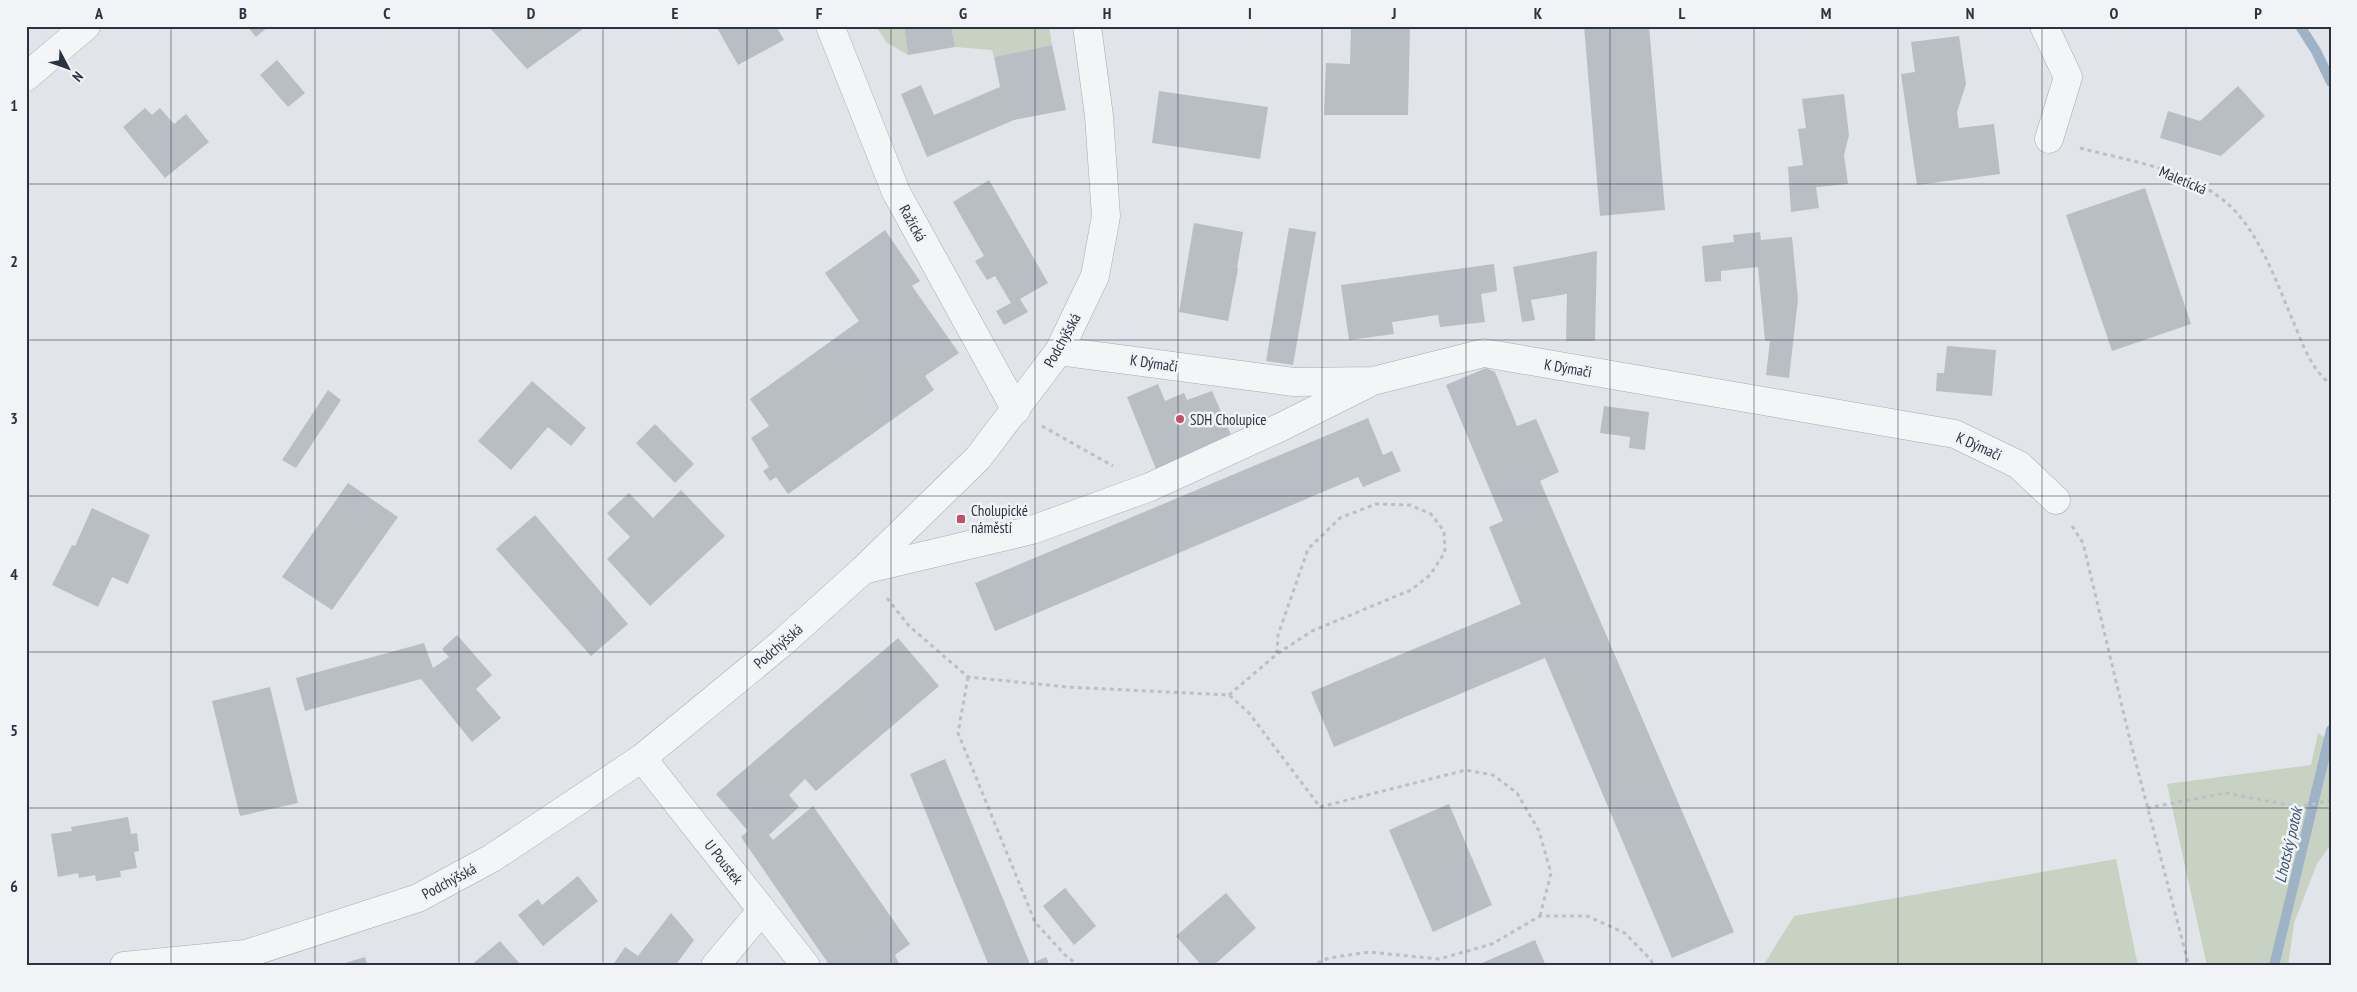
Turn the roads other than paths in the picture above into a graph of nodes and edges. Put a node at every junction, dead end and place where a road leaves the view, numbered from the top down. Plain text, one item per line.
1 (86, 26) edge
2 (830, 26) edge
3 (1087, 26) edge
4 (2044, 26) edge
5 (26, 77) edge
6 (2049, 139) road end
7 (1059, 351) junction
8 (1373, 381) junction
9 (1016, 410) junction
10 (2056, 500) road end
11 (863, 570) junction
12 (642, 758) junction
13 (762, 910) junction
14 (124, 966) edge
15 (715, 966) edge
16 (806, 966) edge

1 - 5 street
2 - 9 street, Ražická
3 - 7 street, Podchýšská
4 - 6 street
7 - 8 street, K Dýmači
7 - 9 street, Podchýšská
8 - 10 street, K Dýmači
8 - 11 street
9 - 11 street, Podchýšská
11 - 12 street, Podchýšská
12 - 13 street, U Poustek
12 - 14 street, Podchýšská
13 - 15 street
13 - 16 street, U Poustek

